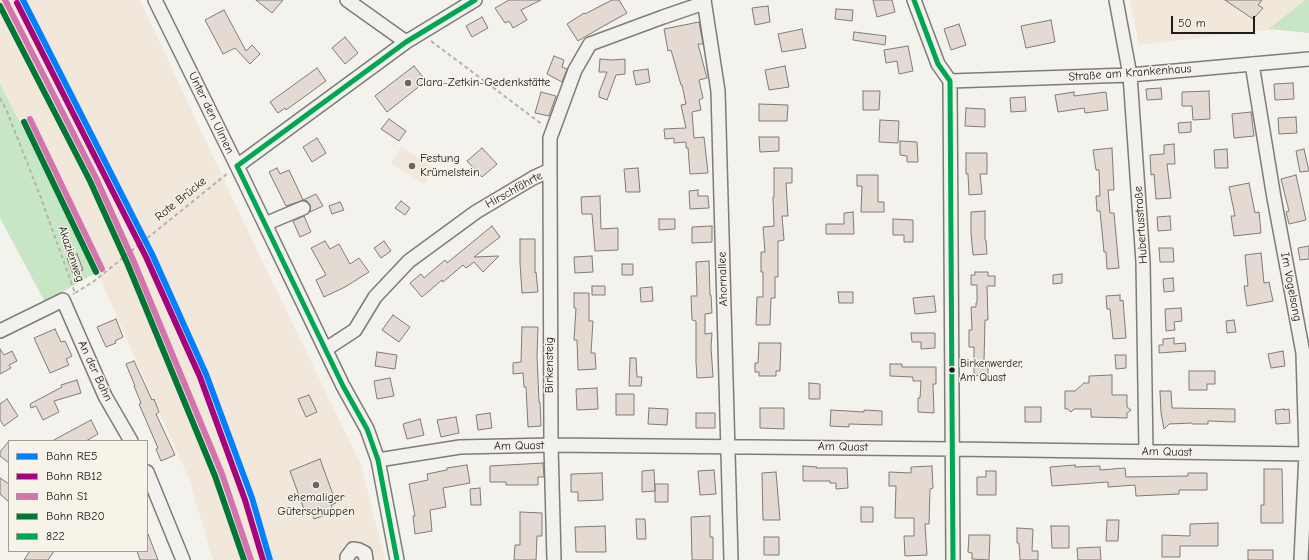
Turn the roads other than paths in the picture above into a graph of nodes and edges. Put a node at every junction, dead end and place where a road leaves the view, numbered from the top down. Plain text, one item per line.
1 (155, 0) edge
2 (347, 0) edge
3 (475, 0) edge
4 (914, 0) edge
5 (1116, 0) edge
6 (704, 2) edge
7 (406, 42) junction
8 (1309, 59) edge
9 (1252, 64) junction
10 (1130, 75) junction
11 (950, 82) junction
12 (237, 166) junction
13 (550, 170) junction
14 (303, 208) dead end
15 (266, 224) junction
16 (0, 330) edge
17 (326, 349) junction
18 (130, 440) edge
19 (551, 445) junction
20 (728, 446) junction
21 (953, 448) junction
22 (1146, 452) junction
23 (1308, 454) edge
24 (378, 460) junction
25 (148, 474) edge
26 (183, 560) edge
27 (347, 560) edge
28 (366, 560) edge
29 (397, 560) edge
30 (554, 560) edge
31 (731, 560) edge
32 (953, 560) edge
33 (1302, 560) edge

1 - 12 street, Unter den Ulmen
2 - 7 street
3 - 7 street
4 - 11 street
5 - 10 street, Hubertusstraße
6 - 13 street, Hirschfährte
6 - 20 street, Ahornallee
7 - 12 street
8 - 9 street, Straße am Krankenhaus
9 - 10 street, Straße am Krankenhaus
9 - 23 street, Im Vogelsang
10 - 11 street, Straße am Krankenhaus
10 - 22 street, Hubertusstraße
11 - 21 street
12 - 15 street, Unter den Ulmen
13 - 17 street, Hirschfährte
13 - 19 street, Birkensteig
14 - 15 street
15 - 17 street, Unter den Ulmen
16 - 18 street, An der Bahn
17 - 24 street, Unter den Ulmen
19 - 20 street, Am Quast
19 - 24 street, Am Quast
19 - 30 street, Birkensteig
20 - 21 street, Am Quast
20 - 31 street, Ahornallee
21 - 22 street, Am Quast
21 - 32 street
22 - 23 street, Am Quast
23 - 33 street, Im Vogelsang
24 - 29 street, Unter den Ulmen
25 - 26 street
27 - 28 street

